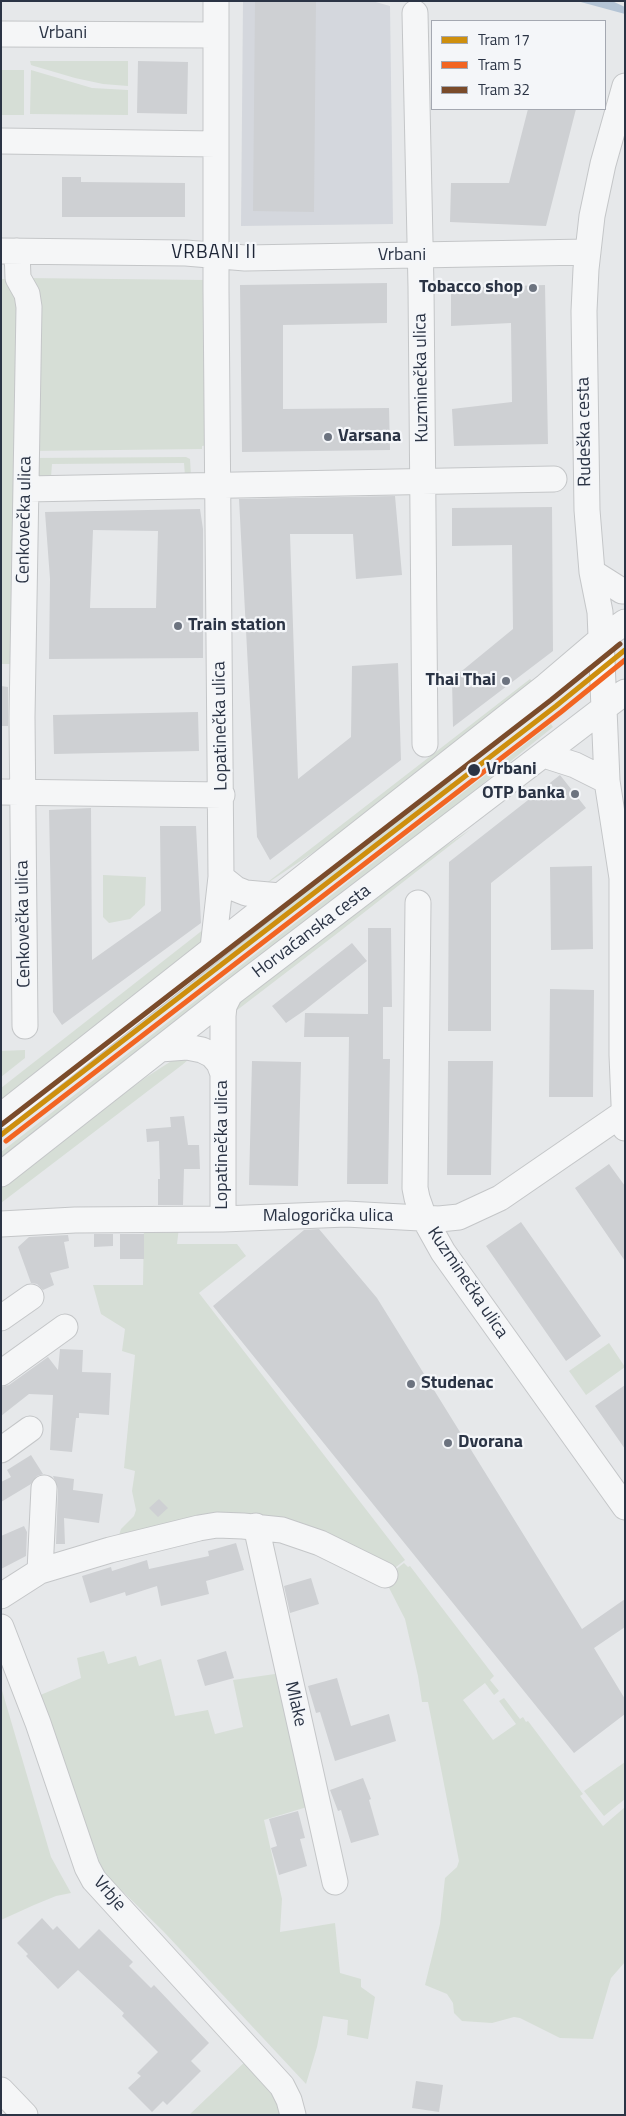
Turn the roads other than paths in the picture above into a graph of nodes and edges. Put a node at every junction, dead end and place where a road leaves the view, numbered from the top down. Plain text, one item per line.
1 (216, 1) edge
2 (415, 13) dead end
3 (1, 34) edge
4 (216, 35) junction
5 (625, 86) edge
6 (1, 142) edge
7 (216, 144) junction
8 (614, 167) edge
9 (9, 251) edge
10 (588, 252) junction
11 (216, 255) junction
12 (420, 256) junction
13 (554, 479) dead end
14 (423, 482) junction
15 (218, 484) junction
16 (26, 489) junction
17 (592, 572) junction
18 (625, 591) edge
19 (625, 622) edge
20 (600, 640) junction
21 (625, 692) edge
22 (604, 708) junction
23 (426, 744) dead end
24 (544, 755) junction
25 (607, 782) junction
26 (12, 792) edge
27 (222, 795) junction
28 (221, 877) junction
29 (280, 896) junction
30 (418, 903) dead end
31 (213, 948) junction
32 (230, 994) junction
33 (25, 1026) dead end
34 (160, 1049) junction
35 (222, 1071) junction
36 (1, 1116) edge
37 (624, 1117) edge
38 (1, 1174) edge
39 (424, 1218) junction
40 (223, 1219) junction
41 (1, 1224) edge
42 (31, 1297) dead end
43 (1, 1318) edge
44 (65, 1327) dead end
45 (1, 1373) edge
46 (30, 1430) dead end
47 (1, 1450) edge
48 (44, 1488) dead end
49 (625, 1508) edge
50 (256, 1526) junction
51 (40, 1572) junction
52 (386, 1576) dead end
53 (1, 1596) edge
54 (1, 1627) edge
55 (335, 1882) dead end
56 (1, 2090) edge
57 (25, 2115) edge
58 (293, 2115) edge

1 - 4 street
2 - 12 street, Kuzminečka ulica
3 - 4 street, Vrbani
4 - 7 street
5 - 8 street, Rudeška cesta
6 - 7 street
7 - 11 street
8 - 10 street, Rudeška cesta
9 - 11 street, Vrbani
9 - 16 street, Cenkovečka ulica
10 - 12 street, Vrbani
10 - 17 street, Rudeška cesta
11 - 12 street, Vrbani
11 - 15 street, Lopatinečka ulica
12 - 14 street, Kuzminečka ulica
13 - 14 street
14 - 15 street
14 - 23 street, Kuzminečka ulica
15 - 16 street
15 - 27 street, Lopatinečka ulica
16 - 26 street, Cenkovečka ulica
17 - 18 street
17 - 20 street, Rudeška cesta
19 - 20 street
20 - 22 street, Rudeška cesta
20 - 29 street
21 - 22 street, Horvaćanska cesta
22 - 24 street, Horvaćanska cesta
22 - 25 street, Rudeška cesta
24 - 25 street
24 - 32 street, Horvaćanska cesta
25 - 37 street, Rudeška cesta
26 - 27 street
26 - 33 street, Cenkovečka ulica
27 - 28 street, Lopatinečka ulica
28 - 29 street
28 - 31 street, Lopatinečka ulica
29 - 31 street
30 - 39 street, Kuzminečka ulica
31 - 36 street
32 - 34 street, Horvaćanska cesta
32 - 35 street, Lopatinečka ulica
34 - 35 street, Lopatinečka ulica
34 - 38 street, Horvaćanska cesta
35 - 40 street, Lopatinečka ulica
37 - 39 street, Malogorička ulica
39 - 40 street, Malogorička ulica
39 - 49 street, Kuzminečka ulica
40 - 41 street, Malogorička ulica
42 - 43 street
44 - 45 street
46 - 47 street
48 - 51 street
50 - 51 street
50 - 52 street
50 - 55 street, Mlake
51 - 53 street
54 - 58 street, Vrbje
56 - 57 street

